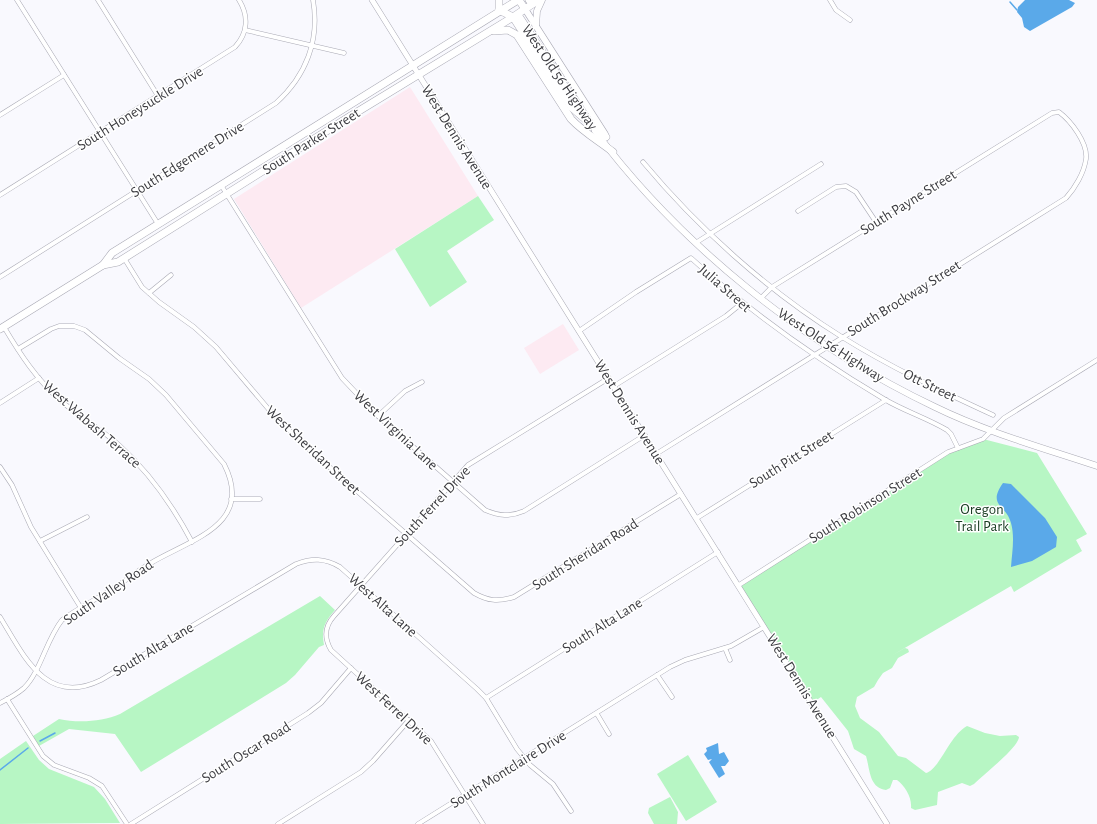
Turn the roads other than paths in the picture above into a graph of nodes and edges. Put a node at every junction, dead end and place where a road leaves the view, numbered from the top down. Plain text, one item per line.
1 (98, 0) edge
2 (239, 0) edge
3 (313, 0) edge
4 (372, 0) edge
5 (499, 0) edge
6 (539, 0) edge
7 (542, 0) edge
8 (830, 0) edge
9 (19, 1) edge
10 (514, 1) edge
11 (531, 2) edge
12 (525, 9) junction
13 (499, 10) junction
14 (515, 15) junction
15 (850, 20) dead end
16 (536, 28) junction
17 (245, 30) junction
18 (490, 32) junction
19 (313, 46) junction
20 (344, 53) dead end
21 (412, 66) junction
22 (64, 75) junction
23 (418, 75) junction
24 (158, 96) junction
25 (1059, 112) joint
26 (0, 115) edge
27 (592, 126) junction
28 (100, 132) junction
29 (606, 137) junction
30 (613, 152) junction
31 (643, 162) dead end
32 (821, 164) dead end
33 (221, 185) junction
34 (137, 191) junction
35 (227, 194) junction
36 (0, 195) edge
37 (798, 211) dead end
38 (876, 222) junction
39 (158, 224) junction
40 (710, 233) junction
41 (697, 242) junction
42 (124, 258) junction
43 (103, 265) junction
44 (171, 275) dead end
45 (0, 276) edge
46 (772, 287) junction
47 (149, 293) junction
48 (761, 298) junction
49 (742, 303) junction
50 (2, 328) edge
51 (579, 331) junction
52 (841, 337) junction
53 (827, 346) junction
54 (18, 349) junction
55 (814, 356) junction
56 (1097, 360) edge
57 (39, 378) junction
58 (609, 378) junction
59 (422, 382) dead end
60 (614, 386) junction
61 (886, 400) junction
62 (0, 403) edge
63 (993, 415) dead end
64 (378, 416) junction
65 (992, 430) junction
66 (645, 435) junction
67 (958, 448) junction
68 (656, 454) junction
69 (1097, 466) edge
70 (0, 467) edge
71 (452, 482) junction
72 (681, 494) junction
73 (231, 499) junction
74 (260, 499) dead end
75 (86, 517) dead end
76 (696, 518) junction
77 (406, 533) junction
78 (40, 541) junction
79 (192, 542) junction
80 (718, 552) junction
81 (266, 582) joint
82 (360, 585) junction
83 (739, 585) junction
84 (485, 599) joint
85 (81, 608) junction
86 (334, 616) joint
87 (0, 617) edge
88 (764, 626) junction
89 (725, 648) junction
90 (730, 660) dead end
91 (351, 668) junction
92 (35, 671) junction
93 (657, 675) junction
94 (672, 697) dead end
95 (486, 698) junction
96 (7, 699) junction
97 (0, 703) edge
98 (597, 714) junction
99 (409, 720) junction
100 (610, 734) dead end
101 (524, 759) junction
102 (466, 795) junction
103 (571, 811) dead end
104 (127, 824) edge
105 (131, 824) edge
106 (278, 824) edge
107 (418, 824) edge
108 (483, 824) edge
109 (887, 824) edge

1 - 24 street
2 - 17 street
3 - 19 street, South Edgemere Drive
4 - 21 street, West Dennis Avenue
5 - 13 main road
6 - 11 main road, South Parker Street
7 - 16 main road
8 - 15 street
9 - 22 street
10 - 12 main road, West Old 56 Highway
10 - 13 main road, South Parker Street
10 - 14 main road, West Old 56 Highway
11 - 12 main road, South Parker Street
12 - 14 main road, South Parker Street
12 - 16 main road, West Old 56 Highway
13 - 14 main road
13 - 21 main road, South Parker Street
14 - 18 main road, South Parker Street
14 - 27 main road, West Old 56 Highway
16 - 29 main road, West Old 56 Highway
17 - 19 street
17 - 24 street, South Honeysuckle Drive
18 - 23 main road, South Parker Street
18 - 30 main road
19 - 20 street
19 - 34 street, South Edgemere Drive
21 - 23 street, West Dennis Avenue
21 - 33 main road, South Parker Street
22 - 26 street
22 - 28 street
23 - 35 main road, South Parker Street
23 - 51 street, West Dennis Avenue
24 - 28 street, South Honeysuckle Drive
25 - 38 street, South Payne Street
25 - 52 street, South Brockway Street
27 - 29 main road, West Old 56 Highway
27 - 30 main road, West Old 56 Highway
28 - 34 street
28 - 36 street, South Honeysuckle Drive
29 - 30 main road, West Old 56 Highway
30 - 41 main road, West Old 56 Highway
31 - 40 street, Ott Street
32 - 40 street
33 - 35 street, West Virginia Lane
33 - 39 main road, South Parker Street
34 - 39 street
34 - 45 street, South Edgemere Drive
35 - 42 main road, South Parker Street
35 - 64 street, West Virginia Lane
37 - 38 street
38 - 46 street, South Payne Street
39 - 43 main road, South Parker Street
40 - 41 street
40 - 46 street, Ott Street
41 - 48 main road, West Old 56 Highway
42 - 43 main road, South Parker Street
42 - 47 street, West Sheridan Street
43 - 50 main road, South Parker Street
44 - 47 street
46 - 48 street, South Payne Street
46 - 52 street, Ott Street
47 - 77 street, West Sheridan Street
48 - 53 main road, West Old 56 Highway
49 - 51 street, Julia Street
49 - 55 street, Julia Street
49 - 60 street
50 - 54 street, West Wabash Terrace
51 - 58 street, West Dennis Avenue
52 - 53 street, South Brockway Street
52 - 63 street, Ott Street
53 - 55 street, South Brockway Street
53 - 65 main road, West Old 56 Highway
54 - 57 street, West Wabash Terrace
54 - 73 street, South Valley Road
55 - 61 street, Julia Street
55 - 68 street, South Brockway Street
56 - 65 street, South Robinson Street
57 - 62 street
57 - 79 street, West Wabash Terrace
58 - 60 street, West Dennis Avenue
58 - 71 street, South Ferrel Drive
59 - 64 street
60 - 66 street, West Dennis Avenue
61 - 67 street, Julia Street
61 - 76 street, South Pitt Street
64 - 71 street, West Virginia Lane
65 - 67 street, South Robinson Street
65 - 69 main road, West Old 56 Highway
66 - 68 street, West Dennis Avenue
66 - 71 street, West Virginia Lane
67 - 83 street, South Robinson Street
68 - 72 street, West Dennis Avenue
70 - 78 street
71 - 77 street, South Ferrel Drive
72 - 76 street, West Dennis Avenue
72 - 84 street, South Sheridan Road
73 - 74 street
73 - 79 street, South Valley Road
75 - 78 street
76 - 80 street, West Dennis Avenue
77 - 82 street, South Ferrel Drive
77 - 84 street, West Sheridan Street
78 - 85 street
79 - 85 street, South Valley Road
80 - 83 street, West Dennis Avenue
80 - 95 street, South Alta Lane
81 - 82 street, West Alta Lane
81 - 92 street, South Alta Lane
82 - 86 street, South Ferrel Drive
82 - 95 street, West Alta Lane
83 - 88 street, West Dennis Avenue
85 - 92 street, South Valley Road
86 - 91 street, West Ferrel Drive
87 - 92 street
88 - 89 street, South Montclaire Drive
88 - 109 street, West Dennis Avenue
89 - 90 street
89 - 93 street, South Montclaire Drive
91 - 99 street, West Ferrel Drive
91 - 105 street, South Oscar Road
92 - 96 street, South Valley Road
93 - 94 street
93 - 98 street, South Montclaire Drive
95 - 101 street
96 - 97 street, South Valley Road
96 - 104 street
98 - 100 street
98 - 101 street, South Montclaire Drive
99 - 102 street, West Ferrel Drive
99 - 106 street
101 - 102 street, South Montclaire Drive
101 - 103 street
102 - 107 street, South Montclaire Drive
102 - 108 street, West Ferrel Drive

